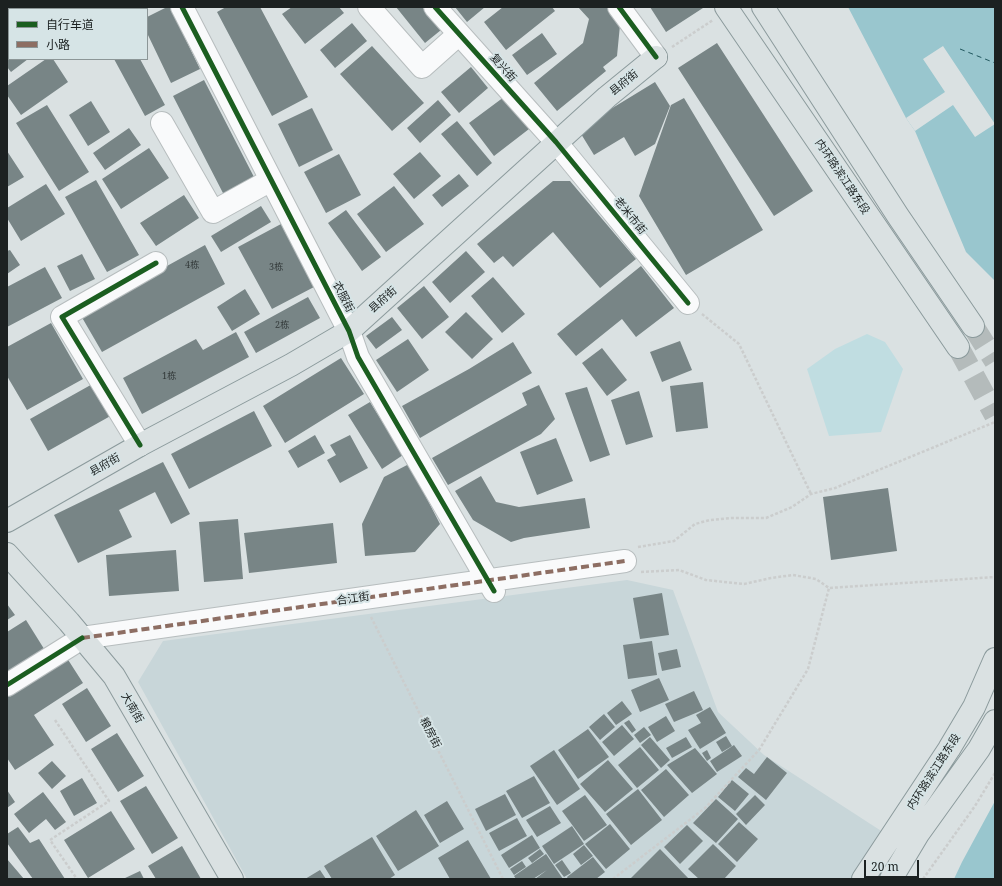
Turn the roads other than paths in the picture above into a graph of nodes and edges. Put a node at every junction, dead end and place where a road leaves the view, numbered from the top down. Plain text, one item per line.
1 (182, 7) edge
2 (369, 7) edge
3 (435, 7) edge
4 (620, 7) edge
5 (763, 7) edge
6 (721, 12) edge
7 (459, 34) junction
8 (656, 57) joint
9 (162, 123) dead end
10 (556, 142) junction
11 (271, 180) junction
12 (156, 263) dead end
13 (688, 303) road end
14 (973, 326) tunnel mouth
15 (349, 330) junction
16 (958, 346) tunnel mouth
17 (140, 445) junction
18 (7, 521) edge
19 (7, 554) edge
20 (633, 560) road end
21 (491, 586) junction
22 (82, 638) junction
23 (995, 659) edge
24 (7, 685) edge
25 (995, 721) edge
26 (232, 879) edge
27 (863, 879) edge
28 (891, 879) edge

1 - 11 street, 衣服街
2 - 7 street
3 - 7 street, 复兴街
4 - 8 street
5 - 14 main road
6 - 16 main road, 内环路滨江路东段
7 - 10 street, 复兴街
8 - 10 main road, 县府街
9 - 11 street
10 - 13 street, 老米市街
10 - 15 main road, 县府街
11 - 15 street, 衣服街
12 - 17 street
15 - 17 main road, 县府街
15 - 21 street, 衣服街
17 - 18 main road, 县府街
19 - 22 main road, 大南街
20 - 21 street, 合江街
21 - 22 street, 合江街
22 - 24 street
22 - 26 main road, 大南街
23 - 27 main road, 内环路滨江路东段
25 - 28 main road, 内环路滨江路东段

